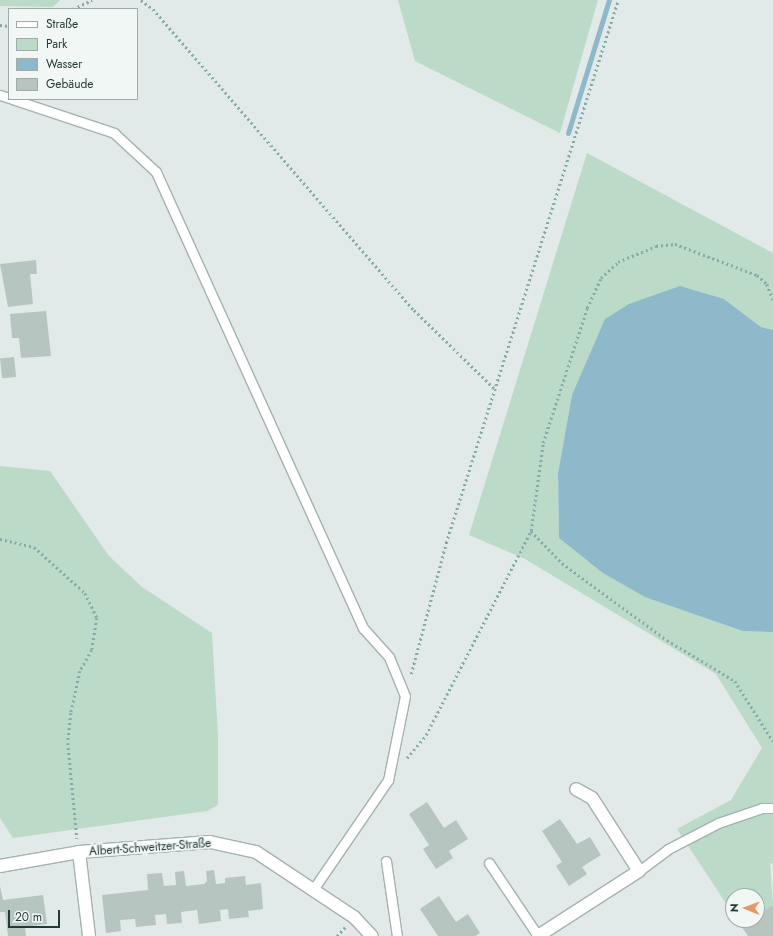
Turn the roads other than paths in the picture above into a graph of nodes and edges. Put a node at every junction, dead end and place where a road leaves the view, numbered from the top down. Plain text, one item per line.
1 (15, 100) edge
2 (576, 789) dead end
3 (773, 808) edge
4 (79, 852) junction
5 (386, 861) dead end
6 (489, 863) dead end
7 (0, 866) edge
8 (639, 871) junction
9 (314, 888) junction
10 (89, 936) edge
11 (372, 936) edge
12 (396, 936) edge
13 (538, 936) edge

1 - 9 lane
2 - 8 street
3 - 8 lane
4 - 7 street, Albert-Schweitzer-Straße
4 - 9 street, Albert-Schweitzer-Straße
4 - 10 street
5 - 12 lane
6 - 13 lane
8 - 13 street
9 - 11 street, Albert-Schweitzer-Straße

